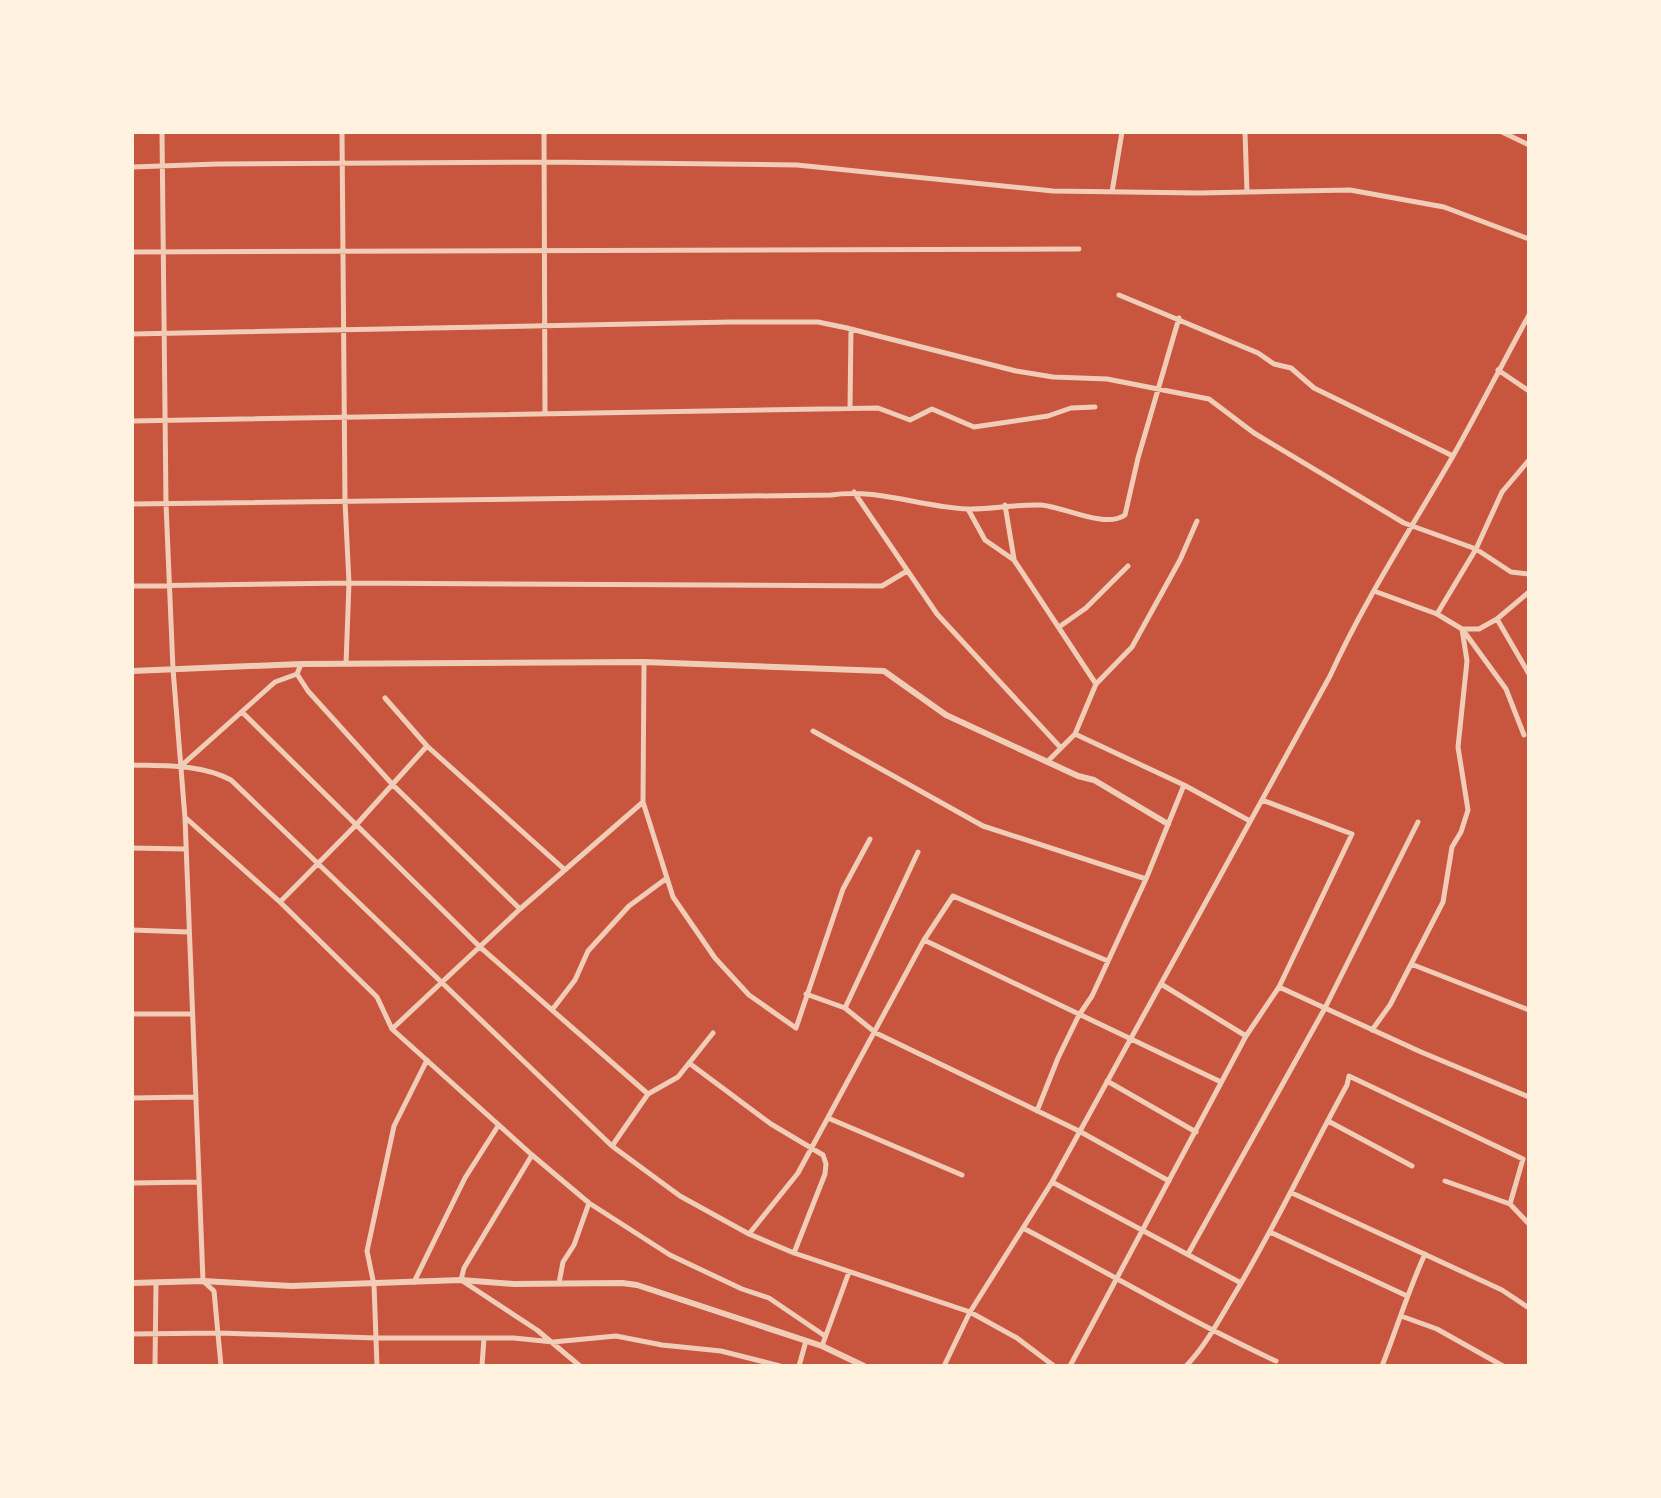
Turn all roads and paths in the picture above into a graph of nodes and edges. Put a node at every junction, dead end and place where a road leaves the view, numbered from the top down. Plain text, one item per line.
1 (162, 132) edge
2 (342, 132) edge
3 (544, 132) edge
4 (1122, 132) edge
5 (1245, 132) edge
6 (1502, 132) edge
7 (1529, 145) edge
8 (544, 162) junction
9 (342, 164) junction
10 (163, 166) junction
11 (132, 167) edge
12 (1112, 192) junction
13 (1247, 192) junction
14 (1529, 239) edge
15 (546, 249) junction
16 (1079, 249) dead end
17 (343, 250) junction
18 (132, 252) edge
19 (163, 252) junction
20 (1119, 295) dead end
21 (1179, 318) junction
22 (1528, 320) edge
23 (544, 326) junction
24 (851, 329) junction
25 (343, 331) junction
26 (132, 334) edge
27 (163, 334) junction
28 (1498, 370) junction
29 (1159, 389) junction
30 (1529, 391) edge
31 (1095, 407) dead end
32 (850, 408) junction
33 (545, 414) junction
34 (345, 418) junction
35 (132, 421) edge
36 (166, 421) junction
37 (1453, 456) junction
38 (1529, 460) edge
39 (854, 492) junction
40 (345, 501) junction
41 (132, 504) edge
42 (166, 504) junction
43 (1005, 505) junction
44 (968, 509) junction
45 (1197, 521) dead end
46 (1411, 523) junction
47 (1476, 549) junction
48 (1014, 560) junction
49 (1128, 566) dead end
50 (907, 571) junction
51 (1529, 574) edge
52 (349, 583) junction
53 (132, 586) edge
54 (169, 586) junction
55 (1374, 591) junction
56 (1529, 592) edge
57 (1437, 614) junction
58 (1497, 619) junction
59 (1059, 627) junction
60 (1462, 629) junction
61 (644, 662) junction
62 (301, 664) junction
63 (346, 664) junction
64 (173, 669) junction
65 (132, 671) edge
66 (297, 674) junction
67 (1529, 674) edge
68 (1096, 684) junction
69 (385, 698) dead end
70 (243, 713) junction
71 (813, 731) dead end
72 (1075, 734) junction
73 (1524, 735) dead end
74 (427, 746) junction
75 (1061, 748) junction
76 (1047, 762) junction
77 (132, 765) edge
78 (181, 766) junction
79 (393, 785) junction
80 (1184, 785) junction
81 (1262, 800) junction
82 (643, 802) junction
83 (185, 818) junction
84 (1250, 821) junction
85 (1418, 822) dead end
86 (1168, 824) junction
87 (356, 825) junction
88 (870, 839) dead end
89 (132, 848) edge
90 (185, 849) junction
91 (918, 852) dead end
92 (317, 864) junction
93 (565, 870) junction
94 (667, 878) junction
95 (1146, 879) junction
96 (280, 902) junction
97 (520, 909) junction
98 (132, 930) edge
99 (188, 932) junction
100 (924, 940) junction
101 (480, 947) junction
102 (1108, 961) junction
103 (1411, 964) junction
104 (1161, 984) junction
105 (441, 985) junction
106 (1279, 987) junction
107 (806, 994) junction
108 (845, 1008) junction
109 (1325, 1008) junction
110 (552, 1010) junction
111 (1529, 1010) edge
112 (132, 1014) edge
113 (192, 1014) junction
114 (1079, 1015) junction
115 (392, 1029) junction
116 (1372, 1030) junction
117 (713, 1033) dead end
118 (876, 1033) junction
119 (1246, 1036) junction
120 (1131, 1039) junction
121 (427, 1060) junction
122 (689, 1063) junction
123 (1107, 1081) junction
124 (1221, 1082) junction
125 (648, 1094) junction
126 (194, 1097) junction
127 (1529, 1097) edge
128 (132, 1098) edge
129 (1037, 1111) junction
130 (828, 1118) junction
131 (1328, 1121) junction
132 (498, 1125) junction
133 (1079, 1131) junction
134 (1196, 1132) junction
135 (612, 1146) junction
136 (812, 1147) junction
137 (532, 1155) junction
138 (1412, 1166) dead end
139 (962, 1175) dead end
140 (1169, 1181) junction
141 (1445, 1181) dead end
142 (199, 1182) junction
143 (1052, 1182) junction
144 (132, 1183) edge
145 (1292, 1193) junction
146 (589, 1203) junction
147 (1510, 1204) junction
148 (1529, 1224) edge
149 (1023, 1228) junction
150 (1142, 1228) junction
151 (1270, 1232) junction
152 (749, 1234) junction
153 (794, 1253) junction
154 (1188, 1254) junction
155 (1425, 1254) junction
156 (849, 1272) junction
157 (1117, 1277) junction
158 (461, 1280) junction
159 (203, 1281) junction
160 (132, 1283) edge
161 (156, 1283) junction
162 (413, 1283) junction
163 (559, 1283) junction
164 (1241, 1283) junction
165 (374, 1285) junction
166 (1405, 1295) junction
167 (1529, 1308) edge
168 (970, 1312) junction
169 (1401, 1316) junction
170 (1212, 1331) junction
171 (219, 1333) junction
172 (132, 1334) edge
173 (155, 1335) junction
174 (825, 1336) junction
175 (376, 1338) junction
176 (484, 1338) junction
177 (806, 1341) junction
178 (553, 1342) junction
179 (822, 1346) junction
180 (1276, 1361) dead end
181 (571, 1363) edge
182 (155, 1366) edge
183 (221, 1366) edge
184 (377, 1366) edge
185 (482, 1366) edge
186 (580, 1366) edge
187 (780, 1366) edge
188 (799, 1366) edge
189 (864, 1366) edge
190 (944, 1366) edge
191 (1054, 1366) edge
192 (1070, 1366) edge
193 (1186, 1366) edge
194 (1382, 1366) edge
195 (1503, 1366) edge

1 - 10 street
2 - 9 street
3 - 8 street
4 - 12 street
5 - 13 street
6 - 7 street
8 - 9 street
8 - 12 street
8 - 15 street
9 - 10 street
9 - 17 street
10 - 11 street
10 - 19 street
12 - 13 street
13 - 14 street
15 - 16 street
15 - 17 street
15 - 23 street
17 - 19 street
17 - 25 street
18 - 19 street
19 - 27 street
20 - 21 street
21 - 29 street
21 - 37 street
22 - 28 street
23 - 24 street
23 - 25 street
23 - 33 street
24 - 29 street
24 - 32 street
25 - 27 street
25 - 34 street
26 - 27 street
27 - 36 street
28 - 30 street
28 - 37 street
29 - 43 street
29 - 46 street
31 - 32 street
32 - 33 street
33 - 34 street
34 - 36 street
34 - 40 street
35 - 36 street
36 - 42 street
37 - 46 street
38 - 47 street
39 - 40 street
39 - 44 street
39 - 50 street
40 - 42 street
40 - 52 street
41 - 42 street
42 - 54 street
43 - 44 street
43 - 48 street
44 - 48 street
45 - 68 street
46 - 47 street
46 - 55 street
47 - 51 street
47 - 57 street
48 - 59 street
49 - 59 street
50 - 52 street
50 - 75 street
52 - 54 street
52 - 63 street
53 - 54 street
54 - 64 street
55 - 57 street
55 - 81 street
56 - 58 street
57 - 60 street
58 - 60 street
58 - 67 street
59 - 68 street
60 - 73 street
60 - 103 street
61 - 63 street
61 - 76 street
61 - 82 street
62 - 63 street
62 - 64 street
62 - 66 street
64 - 65 street
64 - 78 street
66 - 70 street
66 - 79 street
68 - 72 street
69 - 74 street
70 - 78 street
70 - 87 street
71 - 95 street
72 - 75 street
72 - 80 street
74 - 79 street
74 - 93 street
75 - 76 street
76 - 86 street
77 - 78 street
78 - 83 street
78 - 92 street
79 - 87 street
79 - 97 street
80 - 84 street
80 - 86 street
81 - 84 street
81 - 106 street
82 - 93 street
82 - 94 street
83 - 90 street
83 - 96 street
84 - 104 street
85 - 109 street
86 - 95 street
87 - 92 street
87 - 101 street
88 - 107 street
89 - 90 street
90 - 99 street
91 - 108 street
92 - 96 street
92 - 105 street
93 - 97 street
94 - 107 street
94 - 110 street
95 - 102 street
96 - 115 street
97 - 101 street
98 - 99 street
99 - 113 street
100 - 102 street
100 - 114 street
100 - 118 street
101 - 105 street
101 - 110 street
102 - 114 street
103 - 111 street
103 - 116 street
104 - 119 street
104 - 120 street
105 - 115 street
105 - 135 street
106 - 109 street
106 - 119 street
107 - 108 street
108 - 118 street
109 - 116 street
109 - 154 street
110 - 125 street
112 - 113 street
113 - 126 street
114 - 120 street
114 - 129 street
115 - 121 street
116 - 127 street
117 - 122 street
118 - 129 street
118 - 130 street
119 - 124 street
120 - 123 street
120 - 124 street
121 - 132 street
121 - 165 street
122 - 125 street
122 - 136 street
123 - 133 street
123 - 134 street
124 - 134 street
125 - 135 street
126 - 128 street
126 - 142 street
129 - 133 street
130 - 136 street
130 - 139 street
131 - 138 street
131 - 145 street
131 - 147 street
132 - 137 street
132 - 162 street
133 - 140 street
133 - 143 street
134 - 140 street
135 - 152 street
136 - 152 street
136 - 153 street
137 - 146 street
137 - 158 street
140 - 150 street
141 - 147 street
142 - 144 street
142 - 159 street
143 - 149 street
143 - 150 street
145 - 151 street
145 - 155 street
146 - 163 street
146 - 174 street
147 - 148 street
149 - 157 street
149 - 168 street
150 - 154 street
150 - 157 street
151 - 164 street
151 - 166 street
152 - 153 street
153 - 156 street
154 - 164 street
155 - 166 street
155 - 167 street
156 - 168 street
156 - 174 street
157 - 170 street
157 - 192 street
158 - 162 street
158 - 163 street
158 - 178 street
159 - 161 street
159 - 165 street
159 - 171 street
160 - 161 street
161 - 173 street
162 - 165 street
163 - 177 street
164 - 170 street
165 - 175 street
166 - 169 street
168 - 190 street
168 - 191 street
169 - 194 street
169 - 195 street
170 - 180 street
170 - 193 street
171 - 173 street
171 - 175 street
171 - 183 street
172 - 173 street
173 - 182 street
174 - 179 street
175 - 176 street
175 - 184 street
176 - 178 street
176 - 185 street
177 - 179 street
177 - 188 street
178 - 181 street
178 - 187 street
179 - 189 street
181 - 186 street

